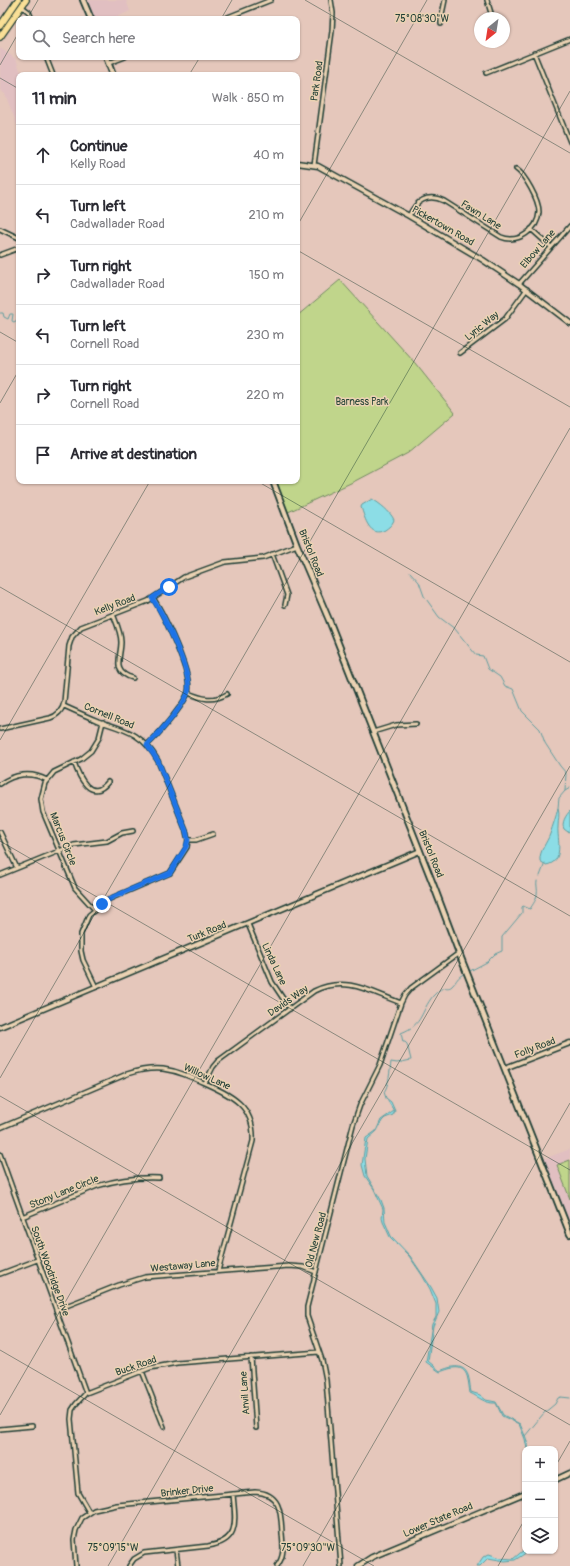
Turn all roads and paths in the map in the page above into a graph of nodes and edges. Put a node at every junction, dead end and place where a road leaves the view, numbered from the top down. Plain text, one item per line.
1 (26, 0) edge
2 (83, 0) edge
3 (271, 0) edge
4 (331, 0) edge
5 (445, 0) edge
6 (487, 0) edge
7 (17, 1) edge
8 (22, 6) junction
9 (491, 12) edge
10 (31, 16) edge
11 (90, 16) edge
12 (230, 16) edge
13 (442, 24) dead end
14 (0, 26) edge
15 (0, 37) edge
16 (570, 39) edge
17 (534, 53) junction
18 (47, 60) edge
19 (108, 60) edge
20 (117, 60) edge
21 (109, 63) junction
22 (52, 72) edge
23 (112, 72) edge
24 (486, 73) dead end
25 (570, 142) edge
26 (300, 163) edge
27 (314, 165) junction
28 (516, 169) dead end
29 (409, 216) junction
30 (570, 226) edge
31 (0, 229) edge
32 (531, 229) junction
33 (16, 237) edge
34 (551, 247) junction
35 (16, 249) edge
36 (0, 256) edge
37 (520, 284) junction
38 (527, 289) junction
39 (570, 323) edge
40 (460, 354) dead end
41 (274, 484) edge
42 (297, 545) junction
43 (272, 554) junction
44 (152, 598) junction
45 (285, 605) dead end
46 (113, 614) junction
47 (133, 678) dead end
48 (188, 693) junction
49 (227, 694) dead end
50 (64, 706) junction
51 (103, 722) junction
52 (416, 724) dead end
53 (0, 729) edge
54 (373, 732) junction
55 (147, 745) junction
56 (74, 762) junction
57 (46, 780) junction
58 (108, 782) dead end
59 (0, 784) edge
60 (133, 831) dead end
61 (0, 832) edge
62 (213, 834) dead end
63 (188, 840) junction
64 (60, 851) junction
65 (420, 851) junction
66 (17, 868) junction
67 (0, 875) edge
68 (94, 910) junction
69 (248, 924) junction
70 (459, 953) junction
71 (96, 987) junction
72 (401, 1003) junction
73 (290, 1008) junction
74 (0, 1027) edge
75 (570, 1043) edge
76 (505, 1068) junction
77 (205, 1083) junction
78 (0, 1128) edge
79 (0, 1154) edge
80 (159, 1178) dead end
81 (22, 1217) junction
82 (570, 1234) edge
83 (38, 1260) junction
84 (218, 1271) junction
85 (316, 1272) junction
86 (0, 1274) edge
87 (56, 1310) junction
88 (319, 1352) junction
89 (251, 1357) junction
90 (142, 1371) junction
91 (86, 1394) junction
92 (32, 1426) dead end
93 (164, 1427) dead end
94 (0, 1428) edge
95 (256, 1428) dead end
96 (570, 1473) edge
97 (558, 1479) edge
98 (522, 1493) edge
99 (233, 1494) junction
100 (90, 1512) junction
101 (176, 1550) junction
102 (76, 1566) edge
103 (129, 1566) edge
104 (178, 1566) edge
105 (277, 1566) edge
106 (341, 1566) edge
107 (358, 1566) edge

1 - 8 highway
2 - 11 main road
3 - 12 street
4 - 27 street, Park Road
5 - 13 street
6 - 9 street
7 - 8 street
7 - 14 highway
8 - 10 street
8 - 15 highway
16 - 17 street
17 - 24 street
17 - 25 street
18 - 22 street
19 - 21 main road
20 - 21 street
21 - 23 main road
26 - 27 street, Pickertown Road
27 - 29 street, Pickertown Road
28 - 32 street
29 - 32 street, Fawn Lane
29 - 37 street, Pickertown Road
30 - 34 street, Elbow Lane
31 - 33 street
32 - 34 street
34 - 37 street, Elbow Lane
35 - 36 street
37 - 38 street, Pickertown Road
38 - 39 street, Pickertown Road
38 - 40 street, Lyric Way
41 - 42 main road, Bristol Road
42 - 43 street, Kelly Road
42 - 54 main road, Bristol Road
43 - 44 street, Kelly Road
43 - 45 street
44 - 46 street, Kelly Road
44 - 48 street
46 - 47 street
46 - 50 street, Kelly Road
48 - 49 street
48 - 55 street
50 - 51 street, Cornell Road
50 - 53 street
51 - 55 street, Cornell Road
51 - 56 street
52 - 54 street
54 - 65 main road, Bristol Road
55 - 63 street, Cornell Road
56 - 57 street
56 - 58 street
57 - 59 street
57 - 64 street, Marcus Circle
60 - 64 street
61 - 66 street
62 - 63 street
63 - 68 street
64 - 66 street
64 - 68 street, Marcus Circle
65 - 69 street, Turk Road
65 - 70 main road, Bristol Road
66 - 67 street
68 - 71 street
69 - 71 street, Turk Road
69 - 73 street, Linda Lane
70 - 72 street, Old New Road
70 - 76 main road, Bristol Road
71 - 74 street, Turk Road
72 - 73 street, Davids Way
72 - 85 street, Old New Road
73 - 77 street, Davids Way
75 - 76 street, Folly Road
76 - 82 main road, Bristol Road
77 - 78 street, Willow Lane
77 - 84 street, Willow Lane
79 - 81 street, South Woodridge Drive
80 - 81 street, Stony Lane Circle
81 - 83 street, South Woodridge Drive
83 - 86 street
83 - 87 street, South Woodridge Drive
84 - 85 street, Westaway Lane
84 - 87 street, Westaway Lane
85 - 88 street, Old New Road
87 - 91 street, South Woodridge Drive
88 - 89 street, Buck Road
88 - 106 street, Old New Road
89 - 90 street, Buck Road
89 - 95 street, Anvil Lane
90 - 91 street, Buck Road
90 - 93 street
91 - 100 street, Buck Road
92 - 94 street
96 - 97 street
98 - 107 street, Lower State Road
99 - 100 street, Brinker Drive
99 - 101 street
99 - 105 street, Brinker Drive
100 - 102 street
101 - 103 street
101 - 104 street

